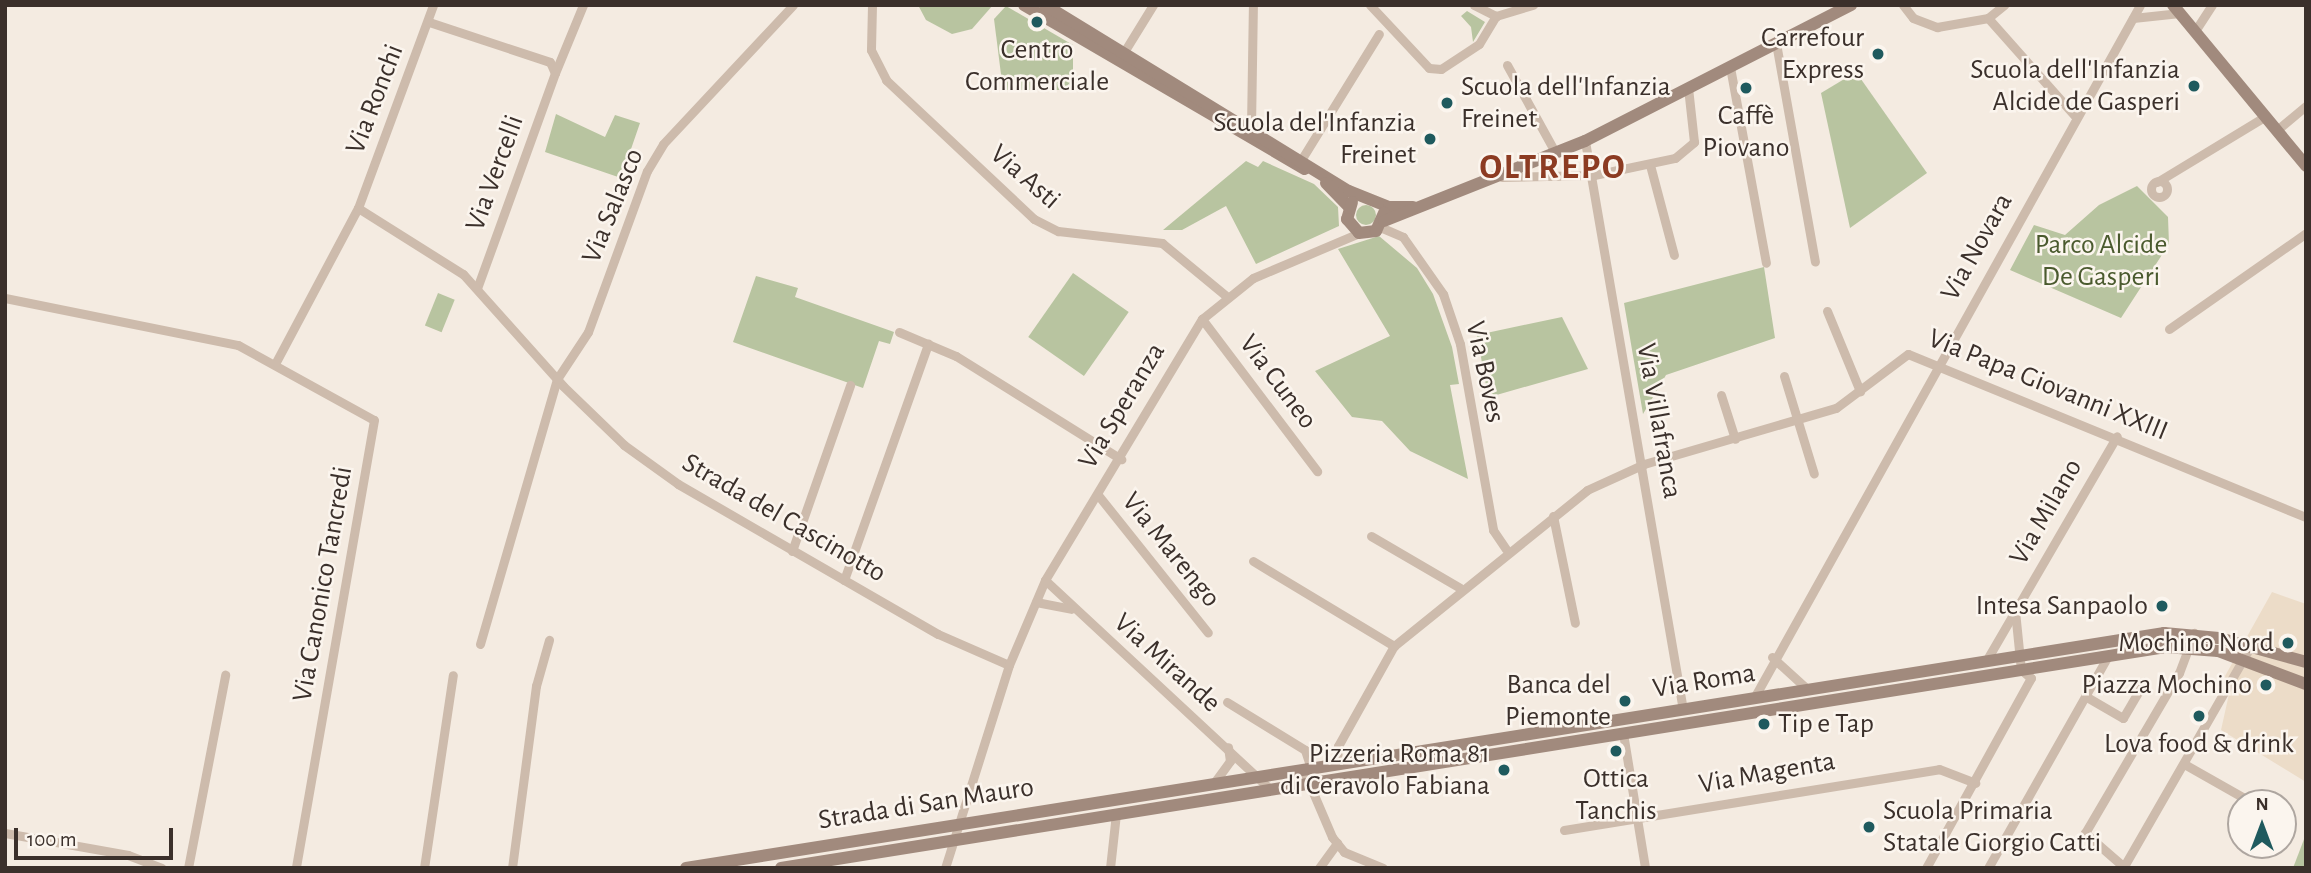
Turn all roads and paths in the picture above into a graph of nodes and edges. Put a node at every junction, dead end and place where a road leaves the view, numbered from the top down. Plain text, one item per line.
1 (433, 5) edge
2 (583, 5) edge
3 (793, 5) edge
4 (872, 5) edge
5 (1024, 5) edge
6 (1153, 5) edge
7 (1254, 5) edge
8 (1370, 5) edge
9 (1474, 5) edge
10 (1533, 5) edge
11 (1903, 5) edge
12 (2004, 5) edge
13 (2140, 5) edge
14 (2212, 5) edge
15 (1847, 6) edge
16 (2177, 9) edge
17 (1049, 12) edge
18 (1496, 16) junction
19 (1988, 18) junction
20 (2133, 18) junction
21 (429, 22) junction
22 (2195, 31) junction
23 (1380, 34) dead end
24 (1776, 43) junction
25 (1124, 52) junction
26 (1507, 65) dead end
27 (1730, 67) junction
28 (555, 73) junction
29 (1688, 88) junction
30 (2306, 106) edge
31 (2074, 115) junction
32 (2266, 116) junction
33 (1251, 127) junction
34 (2277, 130) junction
35 (1585, 141) junction
36 (1555, 152) junction
37 (1300, 162) junction
38 (1650, 165) junction
39 (2306, 166) edge
40 (1594, 175) junction
41 (1493, 177) junction
42 (2157, 182) dead end
43 (1364, 196) junction
44 (1380, 203) junction
45 (1424, 205) junction
46 (1348, 206) junction
47 (358, 208) junction
48 (1382, 224) junction
49 (1352, 233) junction
50 (2306, 234) edge
51 (1674, 256) dead end
52 (1766, 262) dead end
53 (1815, 262) dead end
54 (477, 288) junction
55 (1225, 295) junction
56 (5, 298) edge
57 (1827, 312) dead end
58 (1202, 319) junction
59 (2169, 329) dead end
60 (899, 332) dead end
61 (928, 344) junction
62 (276, 362) junction
63 (1939, 363) junction
64 (1784, 376) dead end
65 (557, 379) junction
66 (850, 385) dead end
67 (1860, 391) junction
68 (1721, 395) dead end
69 (1797, 420) junction
70 (2117, 436) junction
71 (1735, 439) junction
72 (1121, 459) junction
73 (1644, 464) junction
74 (1317, 471) dead end
75 (1814, 474) dead end
76 (1097, 495) junction
77 (1553, 516) junction
78 (2306, 517) edge
79 (1371, 536) dead end
80 (1506, 549) junction
81 (792, 551) junction
82 (1253, 561) dead end
83 (844, 580) junction
84 (1045, 580) junction
85 (1460, 588) junction
86 (1036, 602) junction
87 (2015, 611) junction
88 (1076, 612) junction
89 (1575, 623) dead end
90 (1208, 632) dead end
91 (2194, 633) junction
92 (549, 640) dead end
93 (480, 644) dead end
94 (2245, 645) junction
95 (1394, 646) junction
96 (2189, 647) junction
97 (2016, 650) junction
98 (2108, 656) junction
99 (1772, 657) junction
100 (2238, 659) junction
101 (1986, 661) junction
102 (2306, 662) edge
103 (1009, 666) junction
104 (2021, 670) junction
105 (225, 675) dead end
106 (453, 675) dead end
107 (2144, 682) dead end
108 (2306, 684) edge
109 (1807, 690) junction
110 (2085, 696) junction
111 (1754, 698) junction
112 (1227, 702) dead end
113 (1683, 710) junction
114 (1623, 733) junction
115 (1228, 747) junction
116 (1337, 764) junction
117 (2186, 765) junction
118 (1307, 769) junction
119 (1258, 776) junction
120 (1214, 783) junction
121 (1307, 783) junction
122 (1975, 783) junction
123 (1174, 789) joint
124 (1270, 789) junction
125 (2227, 790) edge
126 (1177, 804) joint
127 (1116, 814) junction
128 (1637, 819) junction
129 (962, 824) junction
130 (1564, 830) dead end
131 (5, 833) edge
132 (955, 841) junction
133 (1337, 843) junction
134 (2123, 867) edge
135 (162, 868) edge
136 (188, 868) edge
137 (296, 868) edge
138 (424, 868) edge
139 (512, 868) edge
140 (686, 868) edge
141 (781, 868) edge
142 (945, 868) edge
143 (1110, 868) edge
144 (1320, 868) edge
145 (1383, 868) edge
146 (1645, 868) edge
147 (1926, 868) edge
148 (1988, 868) edge

1 - 21 street, Via Ronchi
2 - 28 street, Via Vercelli
3 - 65 street, Via Salasco
4 - 55 street, Via Asti
5 - 17 main road
6 - 25 street
7 - 33 street
8 - 18 street
9 - 18 street
10 - 18 street
11 - 19 street
12 - 19 street
13 - 20 street, Via Novara
14 - 22 street
15 - 24 main road
16 - 20 street
16 - 22 main road
17 - 25 main road
17 - 37 main road
19 - 31 street
20 - 31 street, Via Novara
21 - 28 street
21 - 47 street, Via Ronchi
22 - 32 main road
23 - 37 street
24 - 27 main road
24 - 53 street
25 - 33 main road
26 - 36 street
27 - 29 main road
27 - 52 street
28 - 54 street, Via Vercelli
29 - 35 main road
29 - 38 street
30 - 34 street
31 - 63 street, Via Novara
32 - 34 main road
32 - 42 street
33 - 37 main road
34 - 39 main road
35 - 36 main road
35 - 40 street, Via Villafranca
36 - 41 main road
37 - 43 main road
37 - 46 main road
38 - 40 street
38 - 51 street
40 - 41 street
40 - 73 street, Via Villafranca
41 - 45 main road
43 - 44 main road
43 - 46 main road
44 - 45 main road
44 - 48 main road
45 - 48 main road
46 - 49 main road
47 - 54 street, Strada del Cascinotto
47 - 62 street
48 - 49 main road
48 - 80 street, Via Boves
49 - 55 street, Via Speranza
50 - 59 street
54 - 65 street, Strada del Cascinotto
55 - 58 street, Via Speranza
56 - 62 street
57 - 67 street
58 - 72 street, Via Speranza
58 - 74 street, Via Cuneo
60 - 61 street
61 - 72 street
61 - 83 street
62 - 137 street, Via Canonico Tancredi
63 - 67 street, Via Papa Giovanni XXIII
63 - 70 street, Via Papa Giovanni XXIII
63 - 99 street, Via Novara
64 - 69 street
65 - 81 street, Strada del Cascinotto
65 - 93 street
66 - 81 street
67 - 69 street, Via Papa Giovanni XXIII
68 - 71 street
69 - 71 street, Via Papa Giovanni XXIII
69 - 75 street
70 - 78 street, Via Papa Giovanni XXIII
70 - 87 street, Via Milano
71 - 73 street, Via Papa Giovanni XXIII
72 - 76 street, Via Speranza
73 - 77 street, Via Papa Giovanni XXIII
73 - 113 street, Via Villafranca
76 - 84 street, Via Speranza
76 - 90 street, Via Marengo
77 - 80 street, Via Papa Giovanni XXIII
77 - 89 street
79 - 85 street
80 - 85 street, Via Papa Giovanni XXIII
81 - 83 street, Strada del Cascinotto
82 - 95 street
83 - 103 street, Strada del Cascinotto
84 - 86 street, Via Speranza
84 - 88 street, Via Mirande
85 - 95 street, Via Papa Giovanni XXIII
86 - 88 street, Via Mirande
86 - 103 street, Via Speranza
87 - 97 street
87 - 101 street, Via Milano
88 - 115 street, Via Mirande
91 - 94 main road, Via Roma
91 - 96 street
91 - 97 main road, Via Roma
92 - 139 street
94 - 100 street
94 - 102 main road
95 - 116 street, Via Papa Giovanni XXIII
96 - 98 main road, Via Roma
96 - 100 main road, Via Roma
96 - 134 street
97 - 101 main road, Via Roma
97 - 104 street
98 - 104 main road, Via Roma
98 - 110 street
99 - 109 street
99 - 111 street, Via Novara
100 - 108 main road
100 - 117 street
101 - 109 main road, Via Roma
103 - 129 street, Via Speranza
104 - 114 main road, Via Roma
104 - 122 street
105 - 136 street
106 - 138 street
107 - 110 street
109 - 111 main road, Via Roma
110 - 148 street
111 - 113 main road, Via Roma
112 - 118 street
113 - 116 main road, Via Roma
114 - 121 main road, Via Roma
114 - 128 street
115 - 119 street, Via Mirande
115 - 120 street, Via Mirande
116 - 118 main road, Via Roma
117 - 125 street
117 - 134 street
118 - 119 main road, Via Roma
118 - 121 street
119 - 120 main road, Via Roma
119 - 124 street, Via Mirande
120 - 123 main road, Via Roma
121 - 124 main road, Via Roma
121 - 133 street
122 - 128 street, Via Magenta
122 - 147 street
123 - 129 main road, Strada di San Mauro
124 - 126 main road, Via Roma
126 - 127 main road, Strada di San Mauro
127 - 132 main road, Strada di San Mauro
127 - 143 street
128 - 130 street, Via Magenta
128 - 146 street
129 - 132 street, Via Speranza
129 - 140 main road, Strada di San Mauro
131 - 135 street
132 - 141 main road, Strada di San Mauro
132 - 142 street, Via Speranza
133 - 144 street
133 - 145 street

